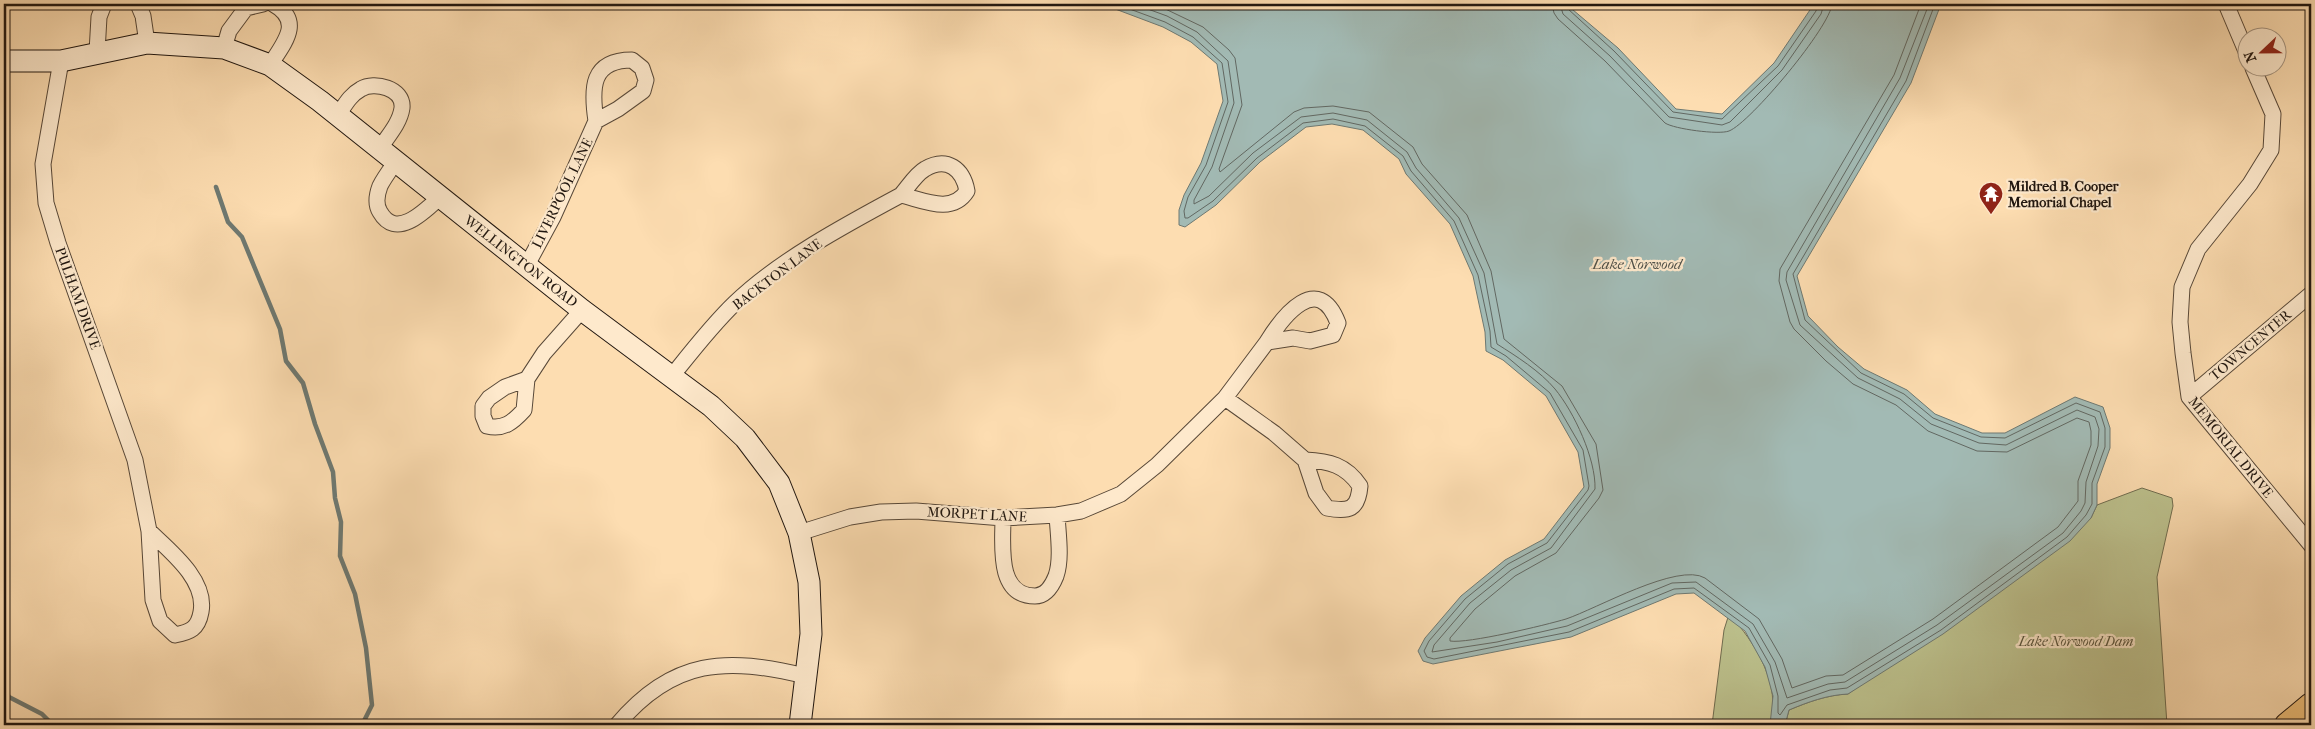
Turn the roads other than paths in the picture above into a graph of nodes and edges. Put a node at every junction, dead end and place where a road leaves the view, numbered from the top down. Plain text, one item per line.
1 (104, 4) edge
2 (138, 4) edge
3 (263, 4) edge
4 (273, 4) edge
5 (2226, 4) edge
6 (2238, 32) edge
7 (147, 43) junction
8 (224, 48) junction
9 (97, 52) junction
10 (4, 61) edge
11 (61, 61) junction
12 (270, 65) junction
13 (2257, 78) edge
14 (338, 116) junction
15 (596, 120) dead end
16 (387, 155) junction
17 (901, 195) dead end
18 (440, 197) junction
19 (527, 265) junction
20 (2311, 294) edge
21 (582, 310) junction
22 (1267, 342) dead end
23 (672, 376) junction
24 (527, 378) dead end
25 (2189, 397) junction
26 (1224, 398) junction
27 (1305, 460) dead end
28 (1057, 515) junction
29 (1003, 518) junction
30 (149, 532) junction
31 (799, 533) junction
32 (2311, 545) edge
33 (806, 676) junction
34 (2311, 704) edge
35 (617, 725) edge
36 (800, 725) edge
37 (2287, 725) edge

1 - 9 street
2 - 7 street
3 - 8 street
4 - 12 street
5 - 6 street
7 - 8 street, WELLINGTON ROAD
7 - 9 street, WELLINGTON ROAD
8 - 12 street, WELLINGTON ROAD
9 - 11 street, WELLINGTON ROAD
10 - 11 street, WELLINGTON ROAD
11 - 30 street, PULHAM DRIVE
12 - 14 street, WELLINGTON ROAD
13 - 25 street, MEMORIAL DRIVE
14 - 16 street, WELLINGTON ROAD
14 - 16 street
15 - 19 street, LIVERPOOL LANE
16 - 18 street, WELLINGTON ROAD
16 - 18 street
17 - 23 street, BACKTON LANE
18 - 19 street, WELLINGTON ROAD
19 - 21 street, WELLINGTON ROAD
20 - 25 street, TOWNCENTER
21 - 23 street, WELLINGTON ROAD
21 - 24 street
22 - 26 street, MORPET LANE
23 - 31 street, WELLINGTON ROAD
25 - 32 street, MEMORIAL DRIVE
26 - 27 street
26 - 28 street, MORPET LANE
28 - 29 street, MORPET LANE
28 - 29 street
29 - 31 street, MORPET LANE
30 - 30 street, PULHAM DRIVE
31 - 33 street, WELLINGTON ROAD
33 - 35 street
33 - 36 street, WELLINGTON ROAD
34 - 37 main road

